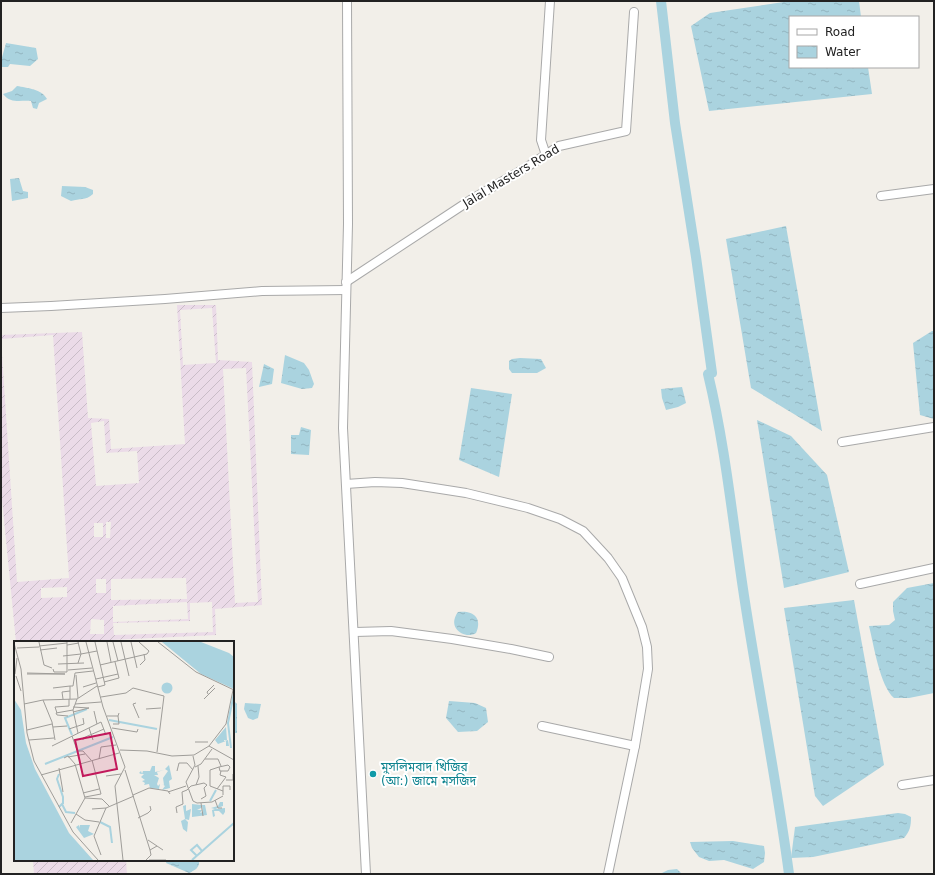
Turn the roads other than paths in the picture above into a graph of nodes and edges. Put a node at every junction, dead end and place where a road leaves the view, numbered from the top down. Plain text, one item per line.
1 (347, 1) edge
2 (550, 1) edge
3 (634, 12) dead end
4 (546, 155) junction
5 (934, 189) edge
6 (881, 196) dead end
7 (346, 286) junction
8 (1, 308) edge
9 (934, 427) edge
10 (842, 442) dead end
11 (346, 484) junction
12 (934, 568) edge
13 (860, 584) dead end
14 (355, 632) junction
15 (549, 657) dead end
16 (542, 726) dead end
17 (635, 746) junction
18 (934, 780) edge
19 (902, 786) dead end
20 (366, 874) edge
21 (608, 874) edge

1 - 7 street
2 - 4 street
3 - 4 street, Jalal Masters Road
4 - 7 street, Jalal Masters Road
5 - 6 street
7 - 8 street
7 - 11 street
9 - 10 street
11 - 14 street
11 - 17 street
12 - 13 street
14 - 15 street
14 - 20 street
16 - 17 street
17 - 21 street
18 - 19 street

